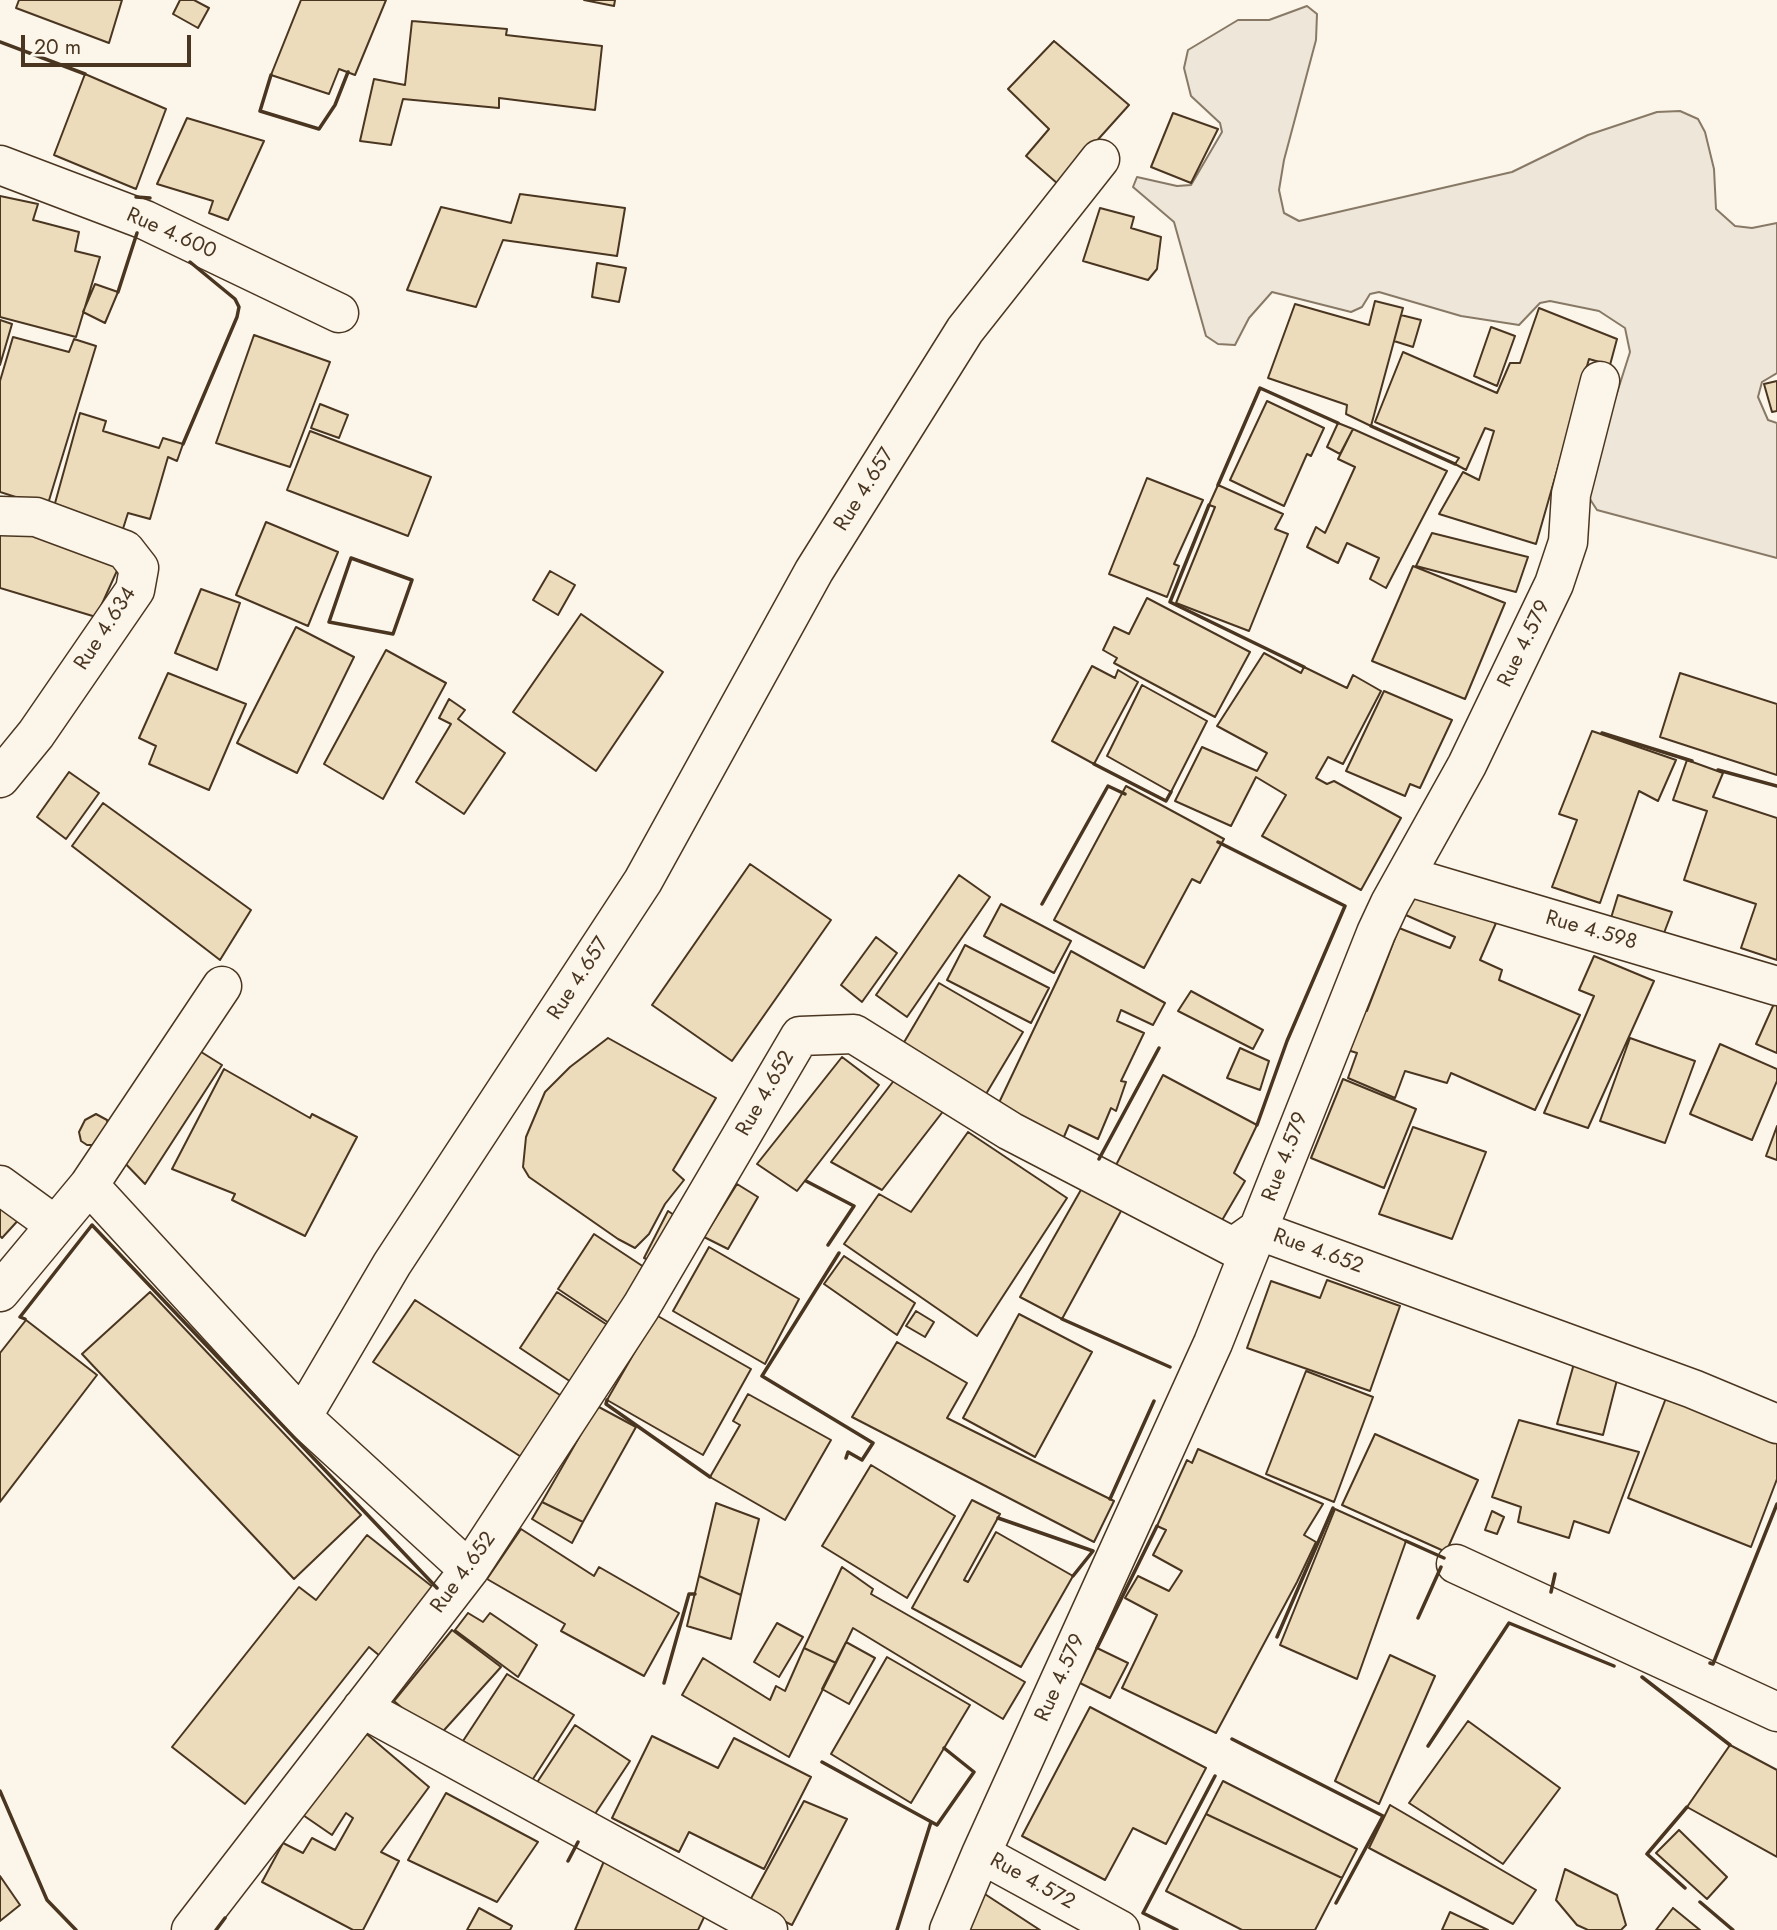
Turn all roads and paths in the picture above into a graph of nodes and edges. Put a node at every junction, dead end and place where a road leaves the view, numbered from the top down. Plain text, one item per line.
1 (1100, 159) dead end
2 (0, 165) edge
3 (339, 313) dead end
4 (1600, 381) dead end
5 (0, 516) edge
6 (0, 778) edge
7 (1406, 876) junction
8 (222, 986) dead end
9 (1777, 986) edge
10 (0, 1185) edge
11 (89, 1185) junction
12 (55, 1226) junction
13 (1257, 1230) junction
14 (0, 1292) edge
15 (302, 1417) junction
16 (1777, 1424) edge
17 (1457, 1564) dead end
18 (469, 1570) junction
19 (362, 1709) junction
20 (1777, 1712) edge
21 (981, 1854) junction
22 (191, 1930) edge
23 (768, 1930) edge
24 (949, 1930) edge
25 (1120, 1930) edge

1 - 15 street, Rue 4.657
2 - 3 street, Rue 4.600
4 - 7 street, Rue 4.579
5 - 6 street, Rue 4.634
7 - 9 street, Rue 4.598
7 - 13 street, Rue 4.579
8 - 11 street
10 - 12 street
11 - 12 street
11 - 15 street
12 - 14 street
13 - 16 street, Rue 4.652
13 - 18 street, Rue 4.652
13 - 21 street, Rue 4.579
15 - 18 street
17 - 20 street
18 - 19 street, Rue 4.652
19 - 22 street, Rue 4.652
19 - 23 street
21 - 24 street, Rue 4.579
21 - 25 street, Rue 4.572

